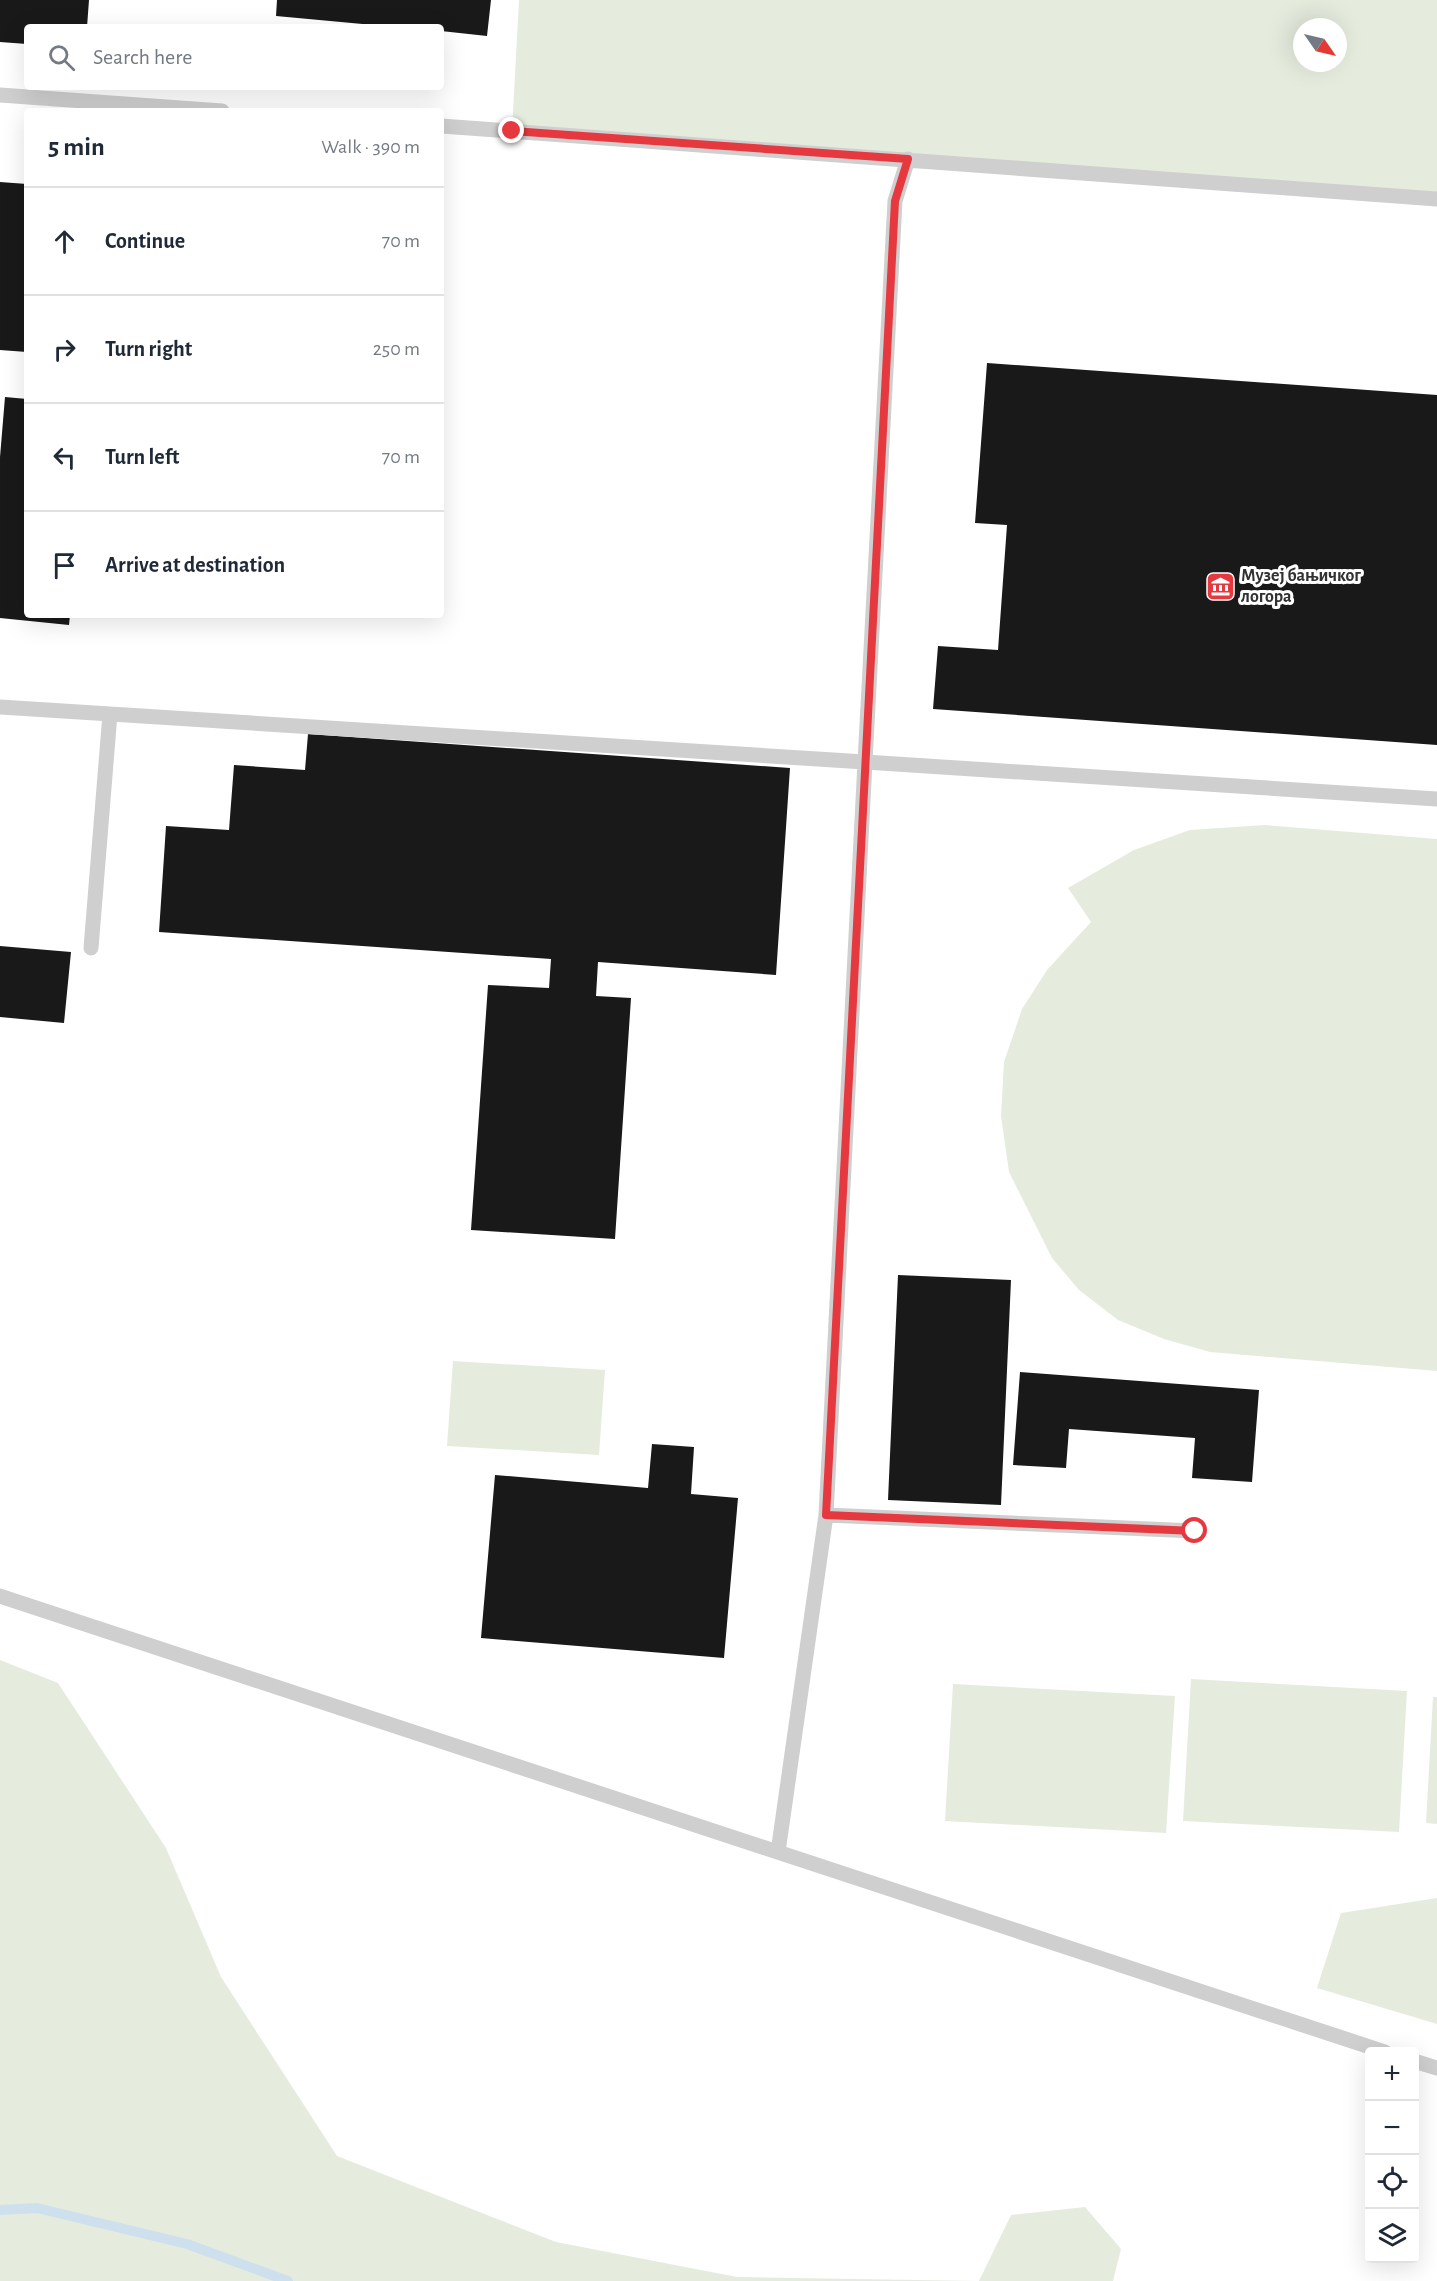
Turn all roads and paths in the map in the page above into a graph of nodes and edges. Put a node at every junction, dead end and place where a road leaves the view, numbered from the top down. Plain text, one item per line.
1 (0, 95) edge
2 (180, 108) edge
3 (444, 126) edge
4 (908, 159) junction
5 (1437, 199) edge
6 (0, 707) edge
7 (110, 714) junction
8 (865, 762) junction
9 (1437, 799) edge
10 (91, 948) dead end
11 (826, 1515) junction
12 (1195, 1531) dead end
13 (0, 1596) edge
14 (778, 1852) junction
15 (1370, 2047) edge
16 (1419, 2063) edge
17 (1437, 2068) edge

1 - 2 lane
3 - 4 lane
4 - 5 lane
4 - 8 lane
6 - 7 lane
7 - 8 lane
7 - 10 lane
8 - 9 lane
8 - 11 lane
11 - 12 lane
11 - 14 lane
13 - 14 lane
14 - 15 lane
16 - 17 lane

